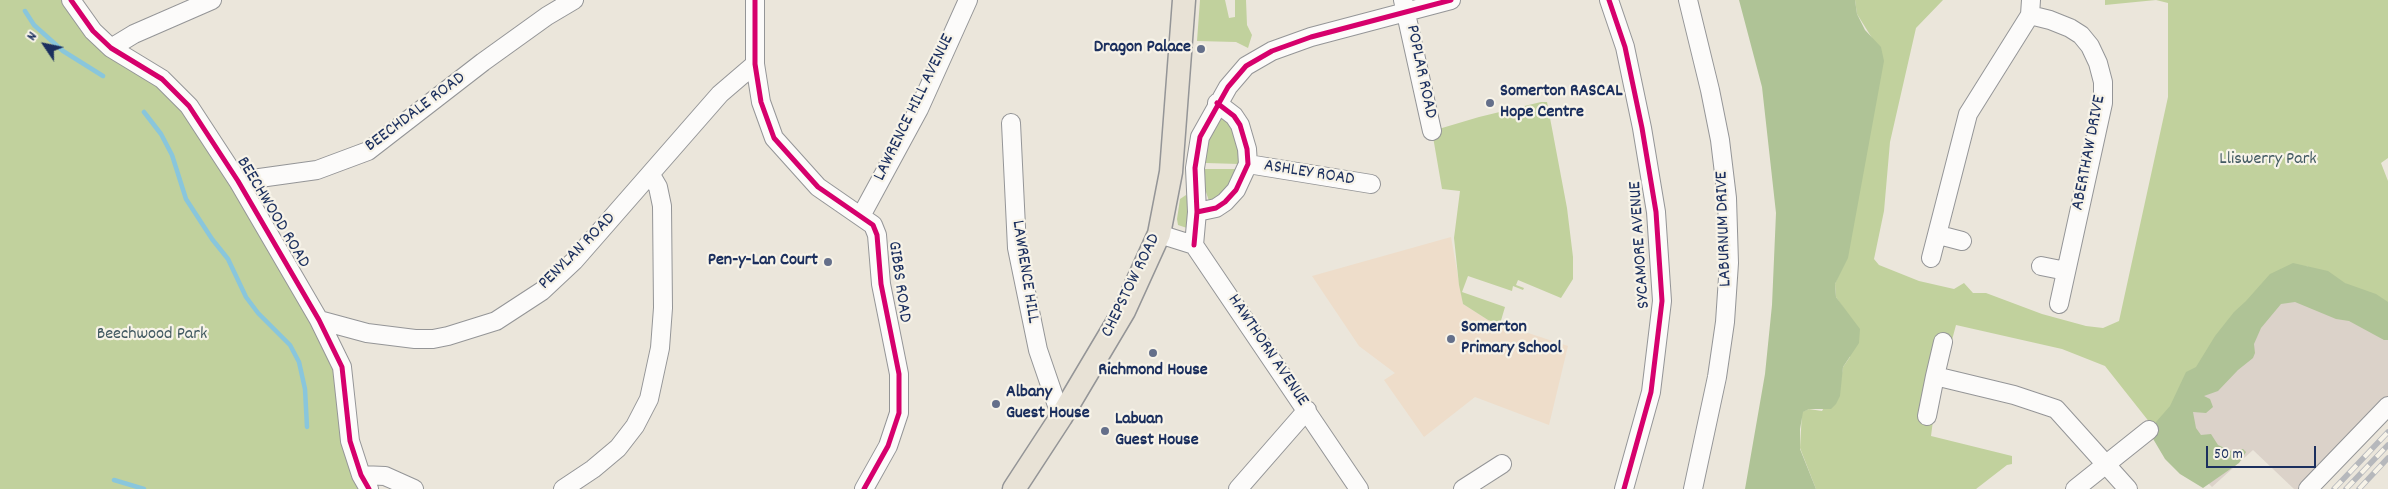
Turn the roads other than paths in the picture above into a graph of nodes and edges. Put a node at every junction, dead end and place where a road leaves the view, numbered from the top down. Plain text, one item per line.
1 (71, 0) edge
2 (212, 0) edge
3 (574, 0) edge
4 (755, 0) edge
5 (968, 0) edge
6 (1184, 0) edge
7 (1452, 0) edge
8 (1609, 0) edge
9 (1688, 0) edge
10 (1405, 7) edge
11 (2030, 7) edge
12 (111, 48) junction
13 (755, 64) junction
14 (1217, 103) junction
15 (1011, 123) dead end
16 (1432, 131) dead end
17 (1248, 164) junction
18 (651, 175) junction
19 (238, 181) junction
20 (1371, 184) dead end
21 (1197, 212) junction
22 (861, 216) junction
23 (1159, 234) junction
24 (1938, 235) junction
25 (1962, 241) dead end
26 (1194, 245) junction
27 (1931, 258) dead end
28 (2041, 266) dead end
29 (2066, 271) junction
30 (2059, 304) dead end
31 (319, 320) junction
32 (1943, 342) dead end
33 (1935, 376) junction
34 (2388, 406) edge
35 (1307, 410) junction
36 (1927, 416) dead end
37 (1060, 417) junction
38 (2149, 430) dead end
39 (1502, 464) dead end
40 (2105, 466) junction
41 (365, 482) edge
42 (414, 489) edge
43 (563, 489) edge
44 (864, 489) edge
45 (1014, 489) edge
46 (1238, 489) edge
47 (1359, 489) edge
48 (1463, 489) edge
49 (1624, 489) edge
50 (1693, 489) edge
51 (2076, 489) edge
52 (2128, 489) edge
53 (2308, 489) edge

1 - 12 street, BEECHWOOD ROAD
2 - 12 street
3 - 19 street, BEECHDALE ROAD
4 - 13 street, GIBBS ROAD
5 - 22 street, LAWRENCE HILL AVENUE
6 - 23 main road, CHEPSTOW ROAD
7 - 10 street
8 - 49 street, SYCAMORE AVENUE
9 - 50 street, LABURNUM DRIVE
10 - 14 street
10 - 16 street, POPLAR ROAD
11 - 24 street, ABERTHAW DRIVE
11 - 29 street, ABERTHAW DRIVE
12 - 19 street, BEECHWOOD ROAD
13 - 18 street, PENYLAN ROAD
13 - 22 street, GIBBS ROAD
14 - 17 street
14 - 21 street
15 - 37 street, LAWRENCE HILL
17 - 20 street, ASHLEY ROAD
17 - 21 street
18 - 31 street, PENYLAN ROAD
18 - 43 street
19 - 31 street, BEECHWOOD ROAD
21 - 26 street
22 - 44 street, GIBBS ROAD
23 - 26 street
23 - 37 main road, CHEPSTOW ROAD
24 - 25 street
24 - 27 street, ABERTHAW DRIVE
26 - 35 street, HAWTHORN AVENUE
28 - 29 street
29 - 30 street, ABERTHAW DRIVE
31 - 41 street, BEECHWOOD ROAD
32 - 33 street
33 - 36 street
33 - 40 street
34 - 53 street
35 - 46 street
35 - 47 street, HAWTHORN AVENUE
37 - 45 main road, CHEPSTOW ROAD
38 - 40 street
39 - 48 street
40 - 51 street
40 - 52 street
41 - 42 street

